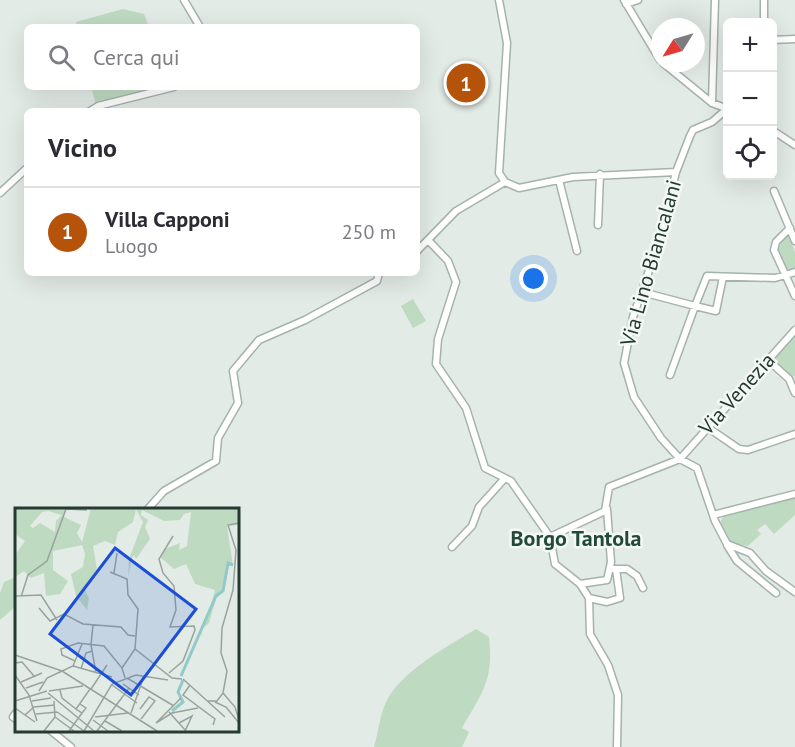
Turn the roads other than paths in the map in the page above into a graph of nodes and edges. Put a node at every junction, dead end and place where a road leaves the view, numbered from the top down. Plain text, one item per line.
1 (184, 0) edge
2 (499, 0) edge
3 (638, 0) edge
4 (715, 0) edge
5 (764, 0) edge
6 (625, 2) edge
7 (764, 18) edge
8 (198, 24) edge
9 (777, 39) edge
10 (795, 39) edge
11 (651, 45) edge
12 (673, 72) edge
13 (162, 90) edge
14 (712, 103) junction
15 (723, 107) edge
16 (95, 108) edge
17 (723, 112) edge
18 (777, 133) edge
19 (795, 145) edge
20 (24, 171) edge
21 (676, 172) junction
22 (600, 174) junction
23 (559, 180) junction
24 (505, 182) junction
25 (774, 191) dead end
26 (0, 193) edge
27 (598, 225) dead end
28 (790, 228) junction
29 (429, 241) junction
30 (795, 241) edge
31 (420, 248) edge
32 (577, 251) dead end
33 (795, 272) edge
34 (784, 273) junction
35 (378, 276) edge
36 (723, 277) junction
37 (642, 292) junction
38 (795, 296) edge
39 (695, 306) junction
40 (795, 330) edge
41 (768, 360) junction
42 (670, 375) dead end
43 (795, 393) edge
44 (707, 427) junction
45 (795, 434) edge
46 (680, 459) junction
47 (505, 478) junction
48 (795, 494) edge
49 (149, 508) edge
50 (607, 509) junction
51 (713, 514) junction
52 (550, 537) junction
53 (727, 544) junction
54 (452, 546) dead end
55 (613, 569) junction
56 (580, 584) junction
57 (643, 588) dead end
58 (795, 592) edge
59 (776, 593) dead end
60 (589, 598) junction
61 (52, 732) edge
62 (71, 747) edge
63 (616, 747) edge

1 - 8 street
2 - 24 street
3 - 6 street
4 - 14 street
5 - 7 street
6 - 11 street
9 - 10 street
12 - 14 street
13 - 16 street
14 - 15 street
17 - 21 street, Via Lino Biancalani
18 - 19 street
20 - 26 street
21 - 22 street
21 - 37 street, Via Lino Biancalani
22 - 23 street
22 - 27 street
23 - 24 street
23 - 32 street
24 - 29 street
25 - 28 street
28 - 30 street
28 - 34 street
29 - 31 street
29 - 47 street
33 - 34 street
34 - 36 street
34 - 38 street
35 - 49 street
36 - 39 street
36 - 39 street
37 - 39 street
37 - 46 street, Via Lino Biancalani
39 - 42 street
40 - 41 street, Via Venezia
41 - 43 street
41 - 44 street, Via Venezia
44 - 45 street
44 - 46 street, Via Venezia
46 - 50 street
46 - 51 street, Via Lino Biancalani
47 - 52 street
47 - 54 street
48 - 51 street
50 - 52 street
50 - 55 street
51 - 53 street, Via Lino Biancalani
52 - 56 street
53 - 58 street
53 - 59 street, Via Lino Biancalani
55 - 56 street
55 - 57 street
55 - 60 street
56 - 60 street
60 - 63 street
61 - 62 street

